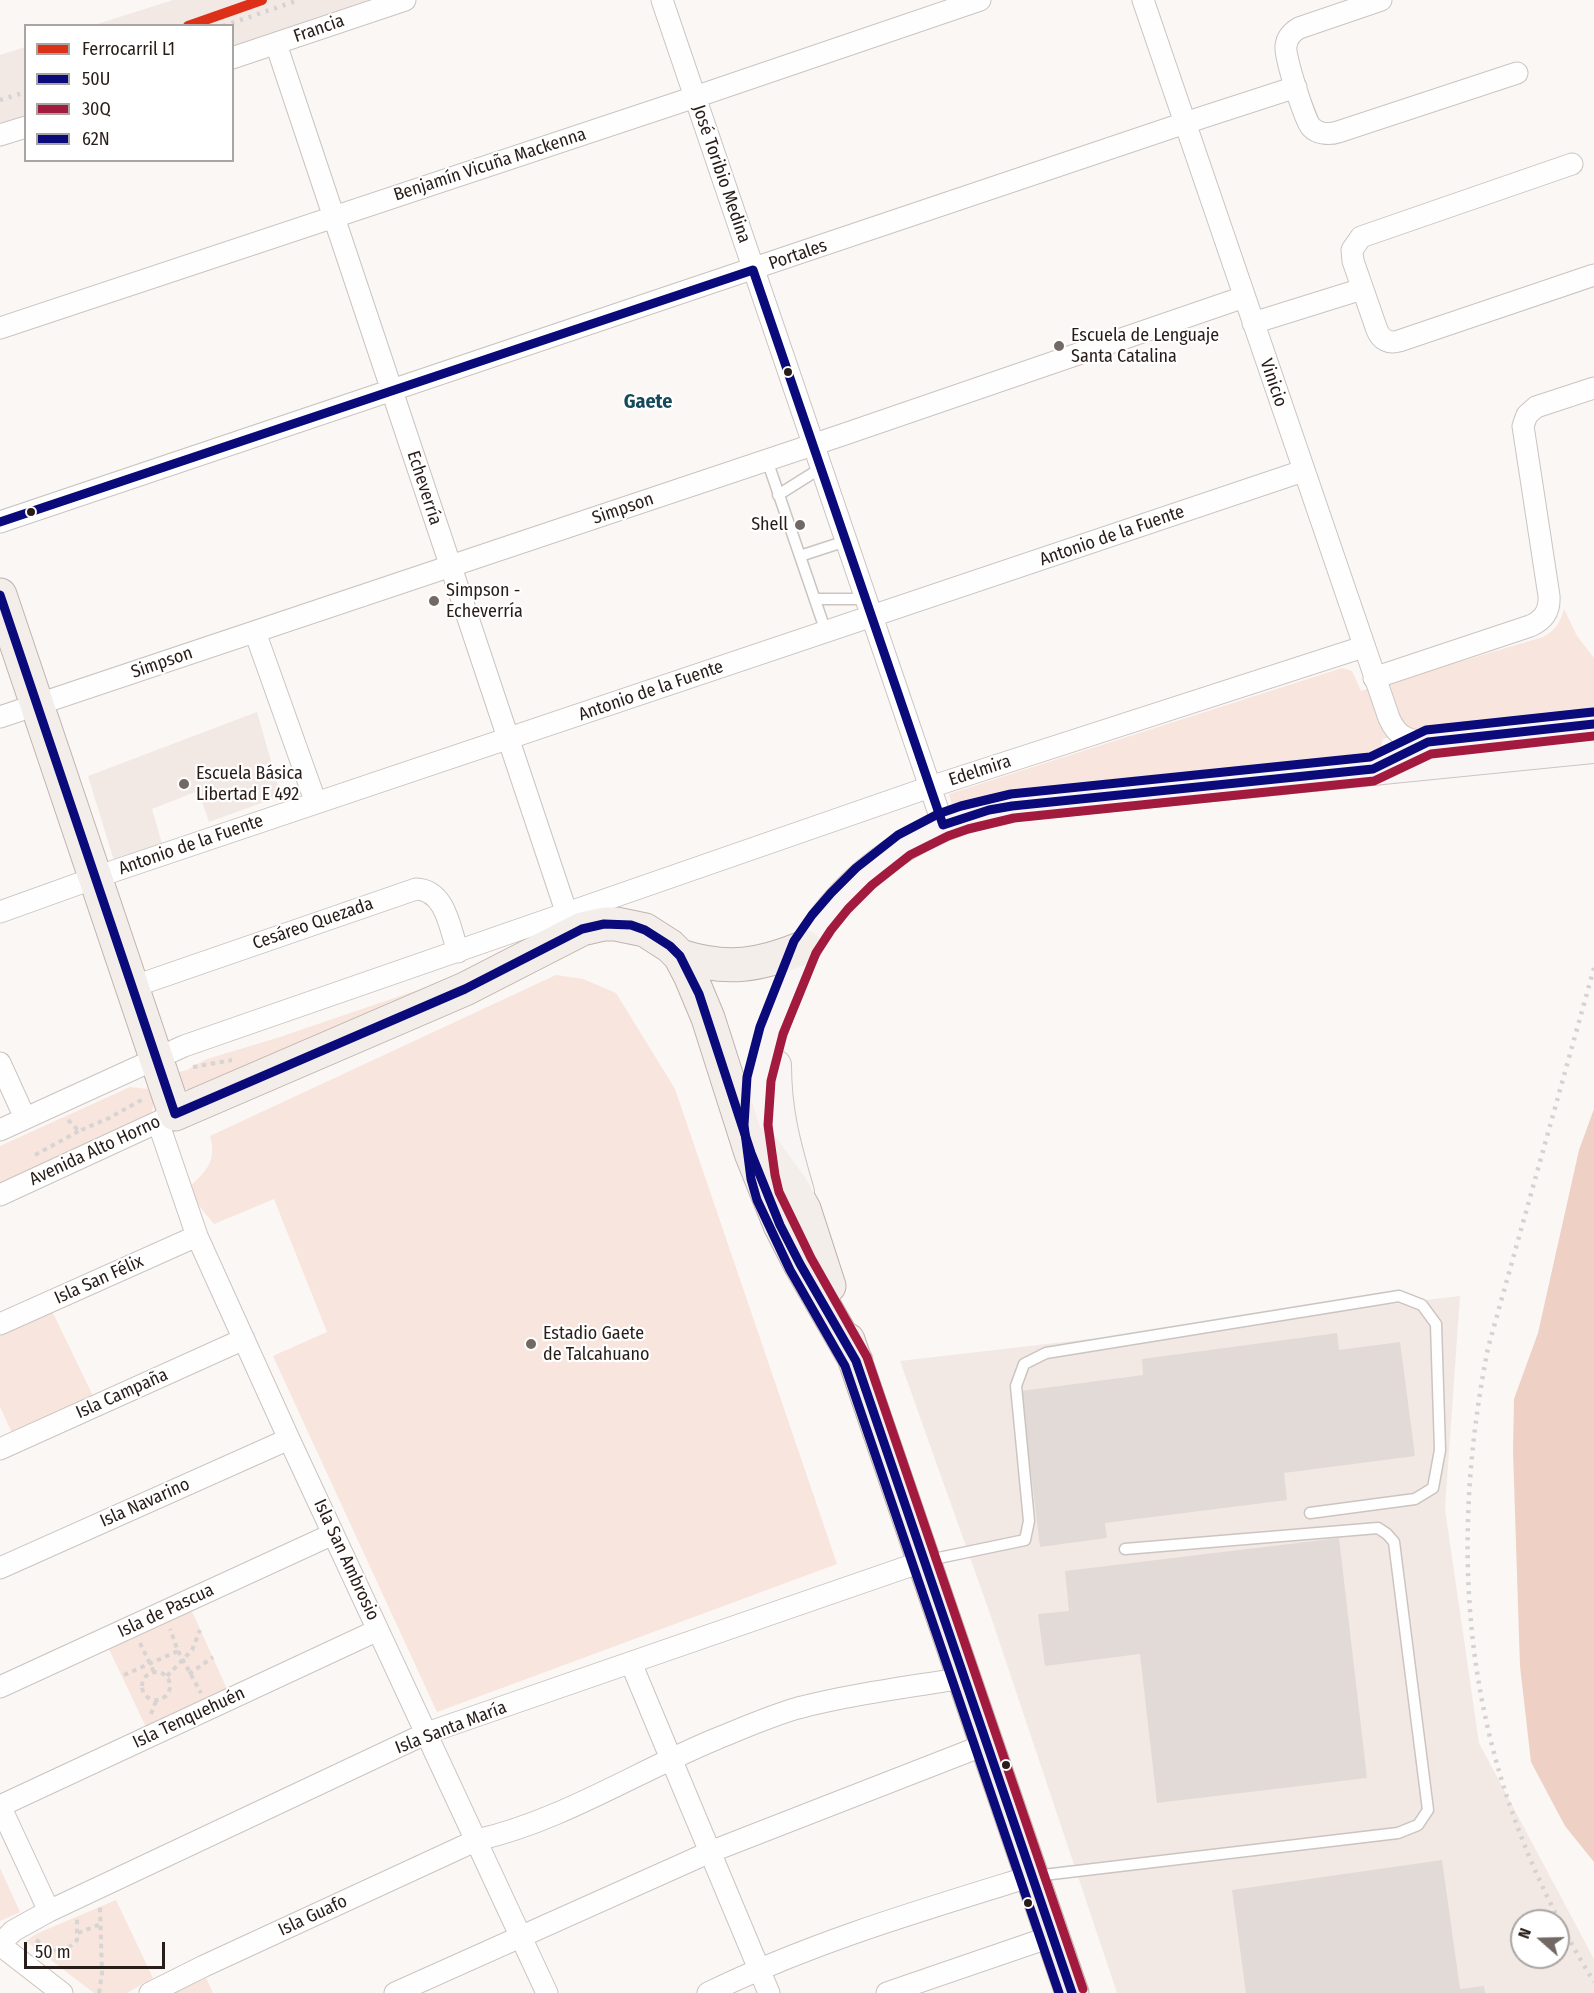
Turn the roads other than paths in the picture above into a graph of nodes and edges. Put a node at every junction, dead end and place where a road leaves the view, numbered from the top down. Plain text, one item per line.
1 (405, 0) edge
2 (662, 0) edge
3 (980, 0) edge
4 (1143, 0) edge
5 (1382, 0) edge
6 (276, 44) junction
7 (234, 57) edge
8 (1517, 73) dead end
9 (1296, 87) junction
10 (695, 97) junction
11 (1185, 123) junction
12 (24, 128) edge
13 (0, 135) edge
14 (1572, 164) dead end
15 (333, 217) junction
16 (753, 270) junction
17 (1594, 275) edge
18 (1362, 289) junction
19 (1244, 297) junction
20 (1253, 323) junction
21 (0, 328) edge
22 (1594, 388) edge
23 (391, 391) junction
24 (813, 445) junction
25 (767, 460) junction
26 (821, 468) junction
27 (1303, 471) junction
28 (778, 495) junction
29 (0, 522) edge
30 (846, 541) junction
31 (800, 556) junction
32 (450, 566) junction
33 (0, 595) edge
34 (815, 599) junction
35 (869, 608) junction
36 (255, 632) junction
37 (826, 632) junction
38 (1363, 647) junction
39 (1374, 678) junction
40 (37, 705) junction
41 (0, 717) edge
42 (1594, 724) edge
43 (507, 739) junction
44 (1428, 742) junction
45 (1594, 748) edge
46 (1373, 769) junction
47 (930, 787) junction
48 (316, 803) junction
49 (943, 825) junction
50 (95, 877) junction
51 (0, 912) edge
52 (569, 923) junction
53 (805, 947) junction
54 (458, 952) junction
55 (680, 956) junction
56 (132, 987) junction
57 (780, 1008) junction
58 (0, 1064) edge
59 (163, 1095) junction
60 (736, 1108) junction
61 (25, 1118) junction
62 (0, 1130) edge
63 (758, 1140) junction
64 (0, 1195) edge
65 (768, 1196) junction
66 (804, 1209) junction
67 (197, 1236) junction
68 (0, 1324) edge
69 (244, 1339) junction
70 (856, 1361) junction
71 (289, 1439) junction
72 (0, 1449) edge
73 (1310, 1513) dead end
74 (333, 1534) junction
75 (1125, 1549) dead end
76 (924, 1561) junction
77 (0, 1568) edge
78 (378, 1629) junction
79 (631, 1663) junction
80 (964, 1678) junction
81 (0, 1687) edge
82 (427, 1733) junction
83 (987, 1744) junction
84 (671, 1758) junction
85 (0, 1806) edge
86 (477, 1840) junction
87 (710, 1852) junction
88 (1032, 1876) junction
89 (49, 1911) junction
90 (1053, 1936) junction
91 (521, 1937) junction
92 (0, 1945) edge
93 (759, 1968) junction
94 (62, 1993) edge
95 (150, 1993) edge
96 (395, 1993) edge
97 (547, 1993) edge
98 (708, 1993) edge
99 (769, 1993) edge
100 (887, 1993) edge
101 (1072, 1993) edge

1 - 6 street, Francia
2 - 10 street, José Toribio Medina
3 - 10 street, Benjamín Vicuña Mackenna
4 - 11 street, Vinicio
5 - 9 street
6 - 7 street, Francia
6 - 15 street, Echeverría
8 - 9 street
9 - 11 street, Portales
10 - 15 street, Benjamín Vicuña Mackenna
10 - 16 street, José Toribio Medina
11 - 16 street, Portales
11 - 19 street, Vinicio
12 - 13 street
14 - 18 street
15 - 21 street, Benjamín Vicuña Mackenna
15 - 23 street, Echeverría
16 - 23 street, Portales
16 - 24 street, José Toribio Medina
17 - 18 street
18 - 20 street
19 - 20 street, Vinicio
19 - 24 street, Simpson
20 - 27 street, Vinicio
22 - 39 street
23 - 29 street, Portales
23 - 32 street, Echeverría
24 - 25 street, Simpson
24 - 26 street, José Toribio Medina
25 - 28 lane
25 - 32 street, Simpson
26 - 28 lane
26 - 30 street, José Toribio Medina
27 - 35 street, Antonio de la Fuente
27 - 38 street, Vinicio
28 - 31 lane
30 - 31 lane
30 - 35 street, José Toribio Medina
31 - 34 lane
32 - 36 street, Simpson
32 - 43 street, Echeverría
33 - 40 main road
34 - 35 lane
34 - 37 lane
35 - 37 street, Antonio de la Fuente
35 - 47 street, José Toribio Medina
36 - 40 street, Simpson
36 - 48 street
37 - 43 street, Antonio de la Fuente
38 - 39 street, Vinicio
38 - 47 street, Edelmira
39 - 44 street, Vinicio
40 - 41 street, Simpson
40 - 50 main road
42 - 44 main road
43 - 48 street, Antonio de la Fuente
43 - 52 street, Echeverría
44 - 46 main road
45 - 46 main road
46 - 49 main road
47 - 49 street, José Toribio Medina
47 - 52 street, Edelmira
48 - 50 street, Antonio de la Fuente
49 - 53 main road
50 - 51 street, Antonio de la Fuente
50 - 56 main road
52 - 54 street, Avenida Alto Horno
52 - 55 main road, Avenida Alto Horno
52 - 59 main road, Avenida Alto Horno
53 - 55 main road
53 - 57 main road
54 - 56 street, Cesáreo Quezada
54 - 59 street, Avenida Alto Horno
55 - 60 main road
56 - 59 main road
57 - 63 main road
57 - 66 main road
58 - 61 street
59 - 61 street, Avenida Alto Horno
59 - 64 street, Avenida Alto Horno
59 - 67 street, Isla San Ambrosio
60 - 63 main road
60 - 65 main road
61 - 62 street, Avenida Alto Horno
63 - 65 main road
63 - 66 main road
65 - 70 main road
66 - 70 main road
67 - 68 street, Isla San Félix
67 - 69 street, Isla San Ambrosio
69 - 71 street, Isla San Ambrosio
69 - 72 street, Isla Campaña
70 - 76 main road
71 - 74 street, Isla San Ambrosio
71 - 77 street, Isla Navarino
73 - 76 lane
74 - 78 street, Isla San Ambrosio
74 - 81 street, Isla de Pascua
75 - 88 lane
76 - 79 street, Isla Santa María
76 - 80 main road
78 - 82 street, Isla San Ambrosio
78 - 85 street, Isla Tenquehuén
79 - 82 street, Isla Santa María
79 - 84 street
80 - 83 main road
80 - 84 street, Isla Guafo
82 - 86 street, Isla San Ambrosio
82 - 89 street, Isla Santa María
83 - 87 street
83 - 88 main road
84 - 86 street, Isla Guafo
84 - 87 street
85 - 89 street
86 - 91 street, Isla San Ambrosio
86 - 95 street, Isla Guafo
87 - 91 street
87 - 93 street
88 - 90 main road
88 - 93 street
89 - 92 street, Isla Santa María
90 - 100 street
90 - 101 main road
91 - 96 street
91 - 97 street, Isla San Ambrosio
92 - 94 street
93 - 98 street
93 - 99 street

